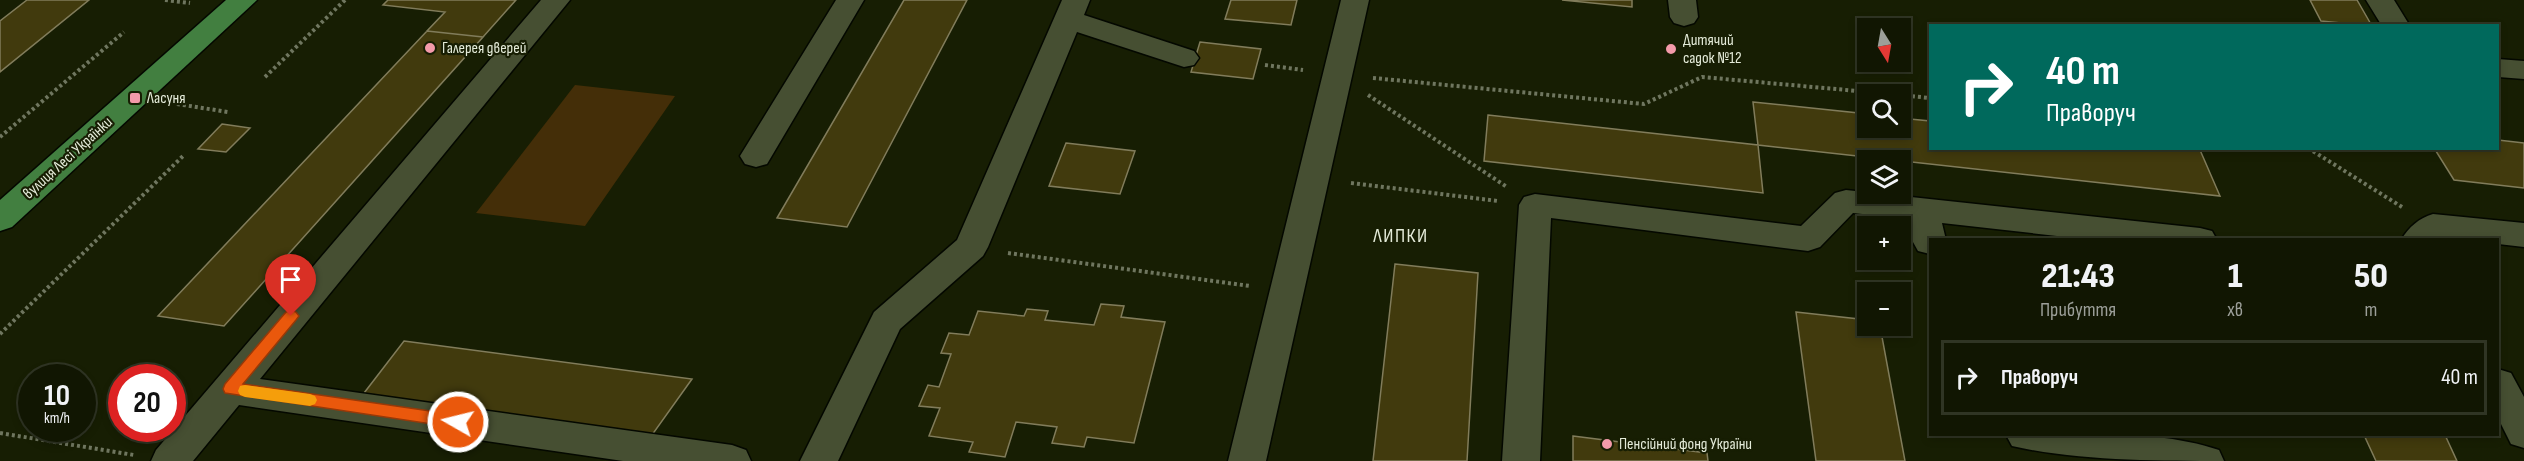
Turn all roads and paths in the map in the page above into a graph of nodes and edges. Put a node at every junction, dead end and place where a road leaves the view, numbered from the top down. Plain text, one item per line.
1 (243, 0) edge
2 (345, 0) edge
3 (556, 0) edge
4 (850, 0) edge
5 (1355, 0) edge
6 (2380, 0) edge
7 (1072, 9) edge
8 (2395, 24) edge
9 (124, 32) dead end
10 (1184, 58) dead end
11 (2499, 68) edge
12 (2524, 70) edge
13 (1338, 75) junction
14 (265, 77) dead end
15 (1857, 91) edge
16 (1911, 96) edge
17 (135, 98) junction
18 (1929, 98) edge
19 (228, 112) dead end
20 (0, 137) edge
21 (2311, 150) edge
22 (183, 156) dead end
23 (756, 156) dead end
24 (1313, 178) junction
25 (1535, 205) junction
26 (1923, 209) junction
27 (0, 219) edge
28 (2524, 235) edge
29 (2423, 236) edge
30 (1929, 238) edge
31 (2182, 238) edge
32 (971, 248) junction
33 (1287, 291) junction
34 (0, 334) edge
35 (2499, 385) edge
36 (230, 389) junction
37 (0, 433) edge
38 (2524, 434) edge
39 (2032, 436) edge
40 (2199, 436) edge
41 (170, 461) edge
42 (732, 461) edge
43 (819, 461) edge
44 (1247, 461) edge
45 (1521, 461) edge
46 (2205, 461) edge

1 - 17 main road, вулиця Лесі Українки
2 - 14 path
3 - 36 street
4 - 23 street
5 - 13 street
6 - 8 street
7 - 10 street
7 - 32 street
9 - 20 path
11 - 12 street
13 - 15 path
13 - 24 street
13 - 25 path
16 - 18 path
17 - 19 path
17 - 27 main road, вулиця Лесі Українки
21 - 29 path
22 - 34 path
24 - 25 path
24 - 33 street
25 - 26 street
25 - 45 street
26 - 30 street
26 - 31 street
28 - 29 street
32 - 33 path
32 - 43 street
33 - 44 street
35 - 38 street
36 - 41 street
36 - 42 street
37 - 41 path
39 - 46 street
40 - 46 street

